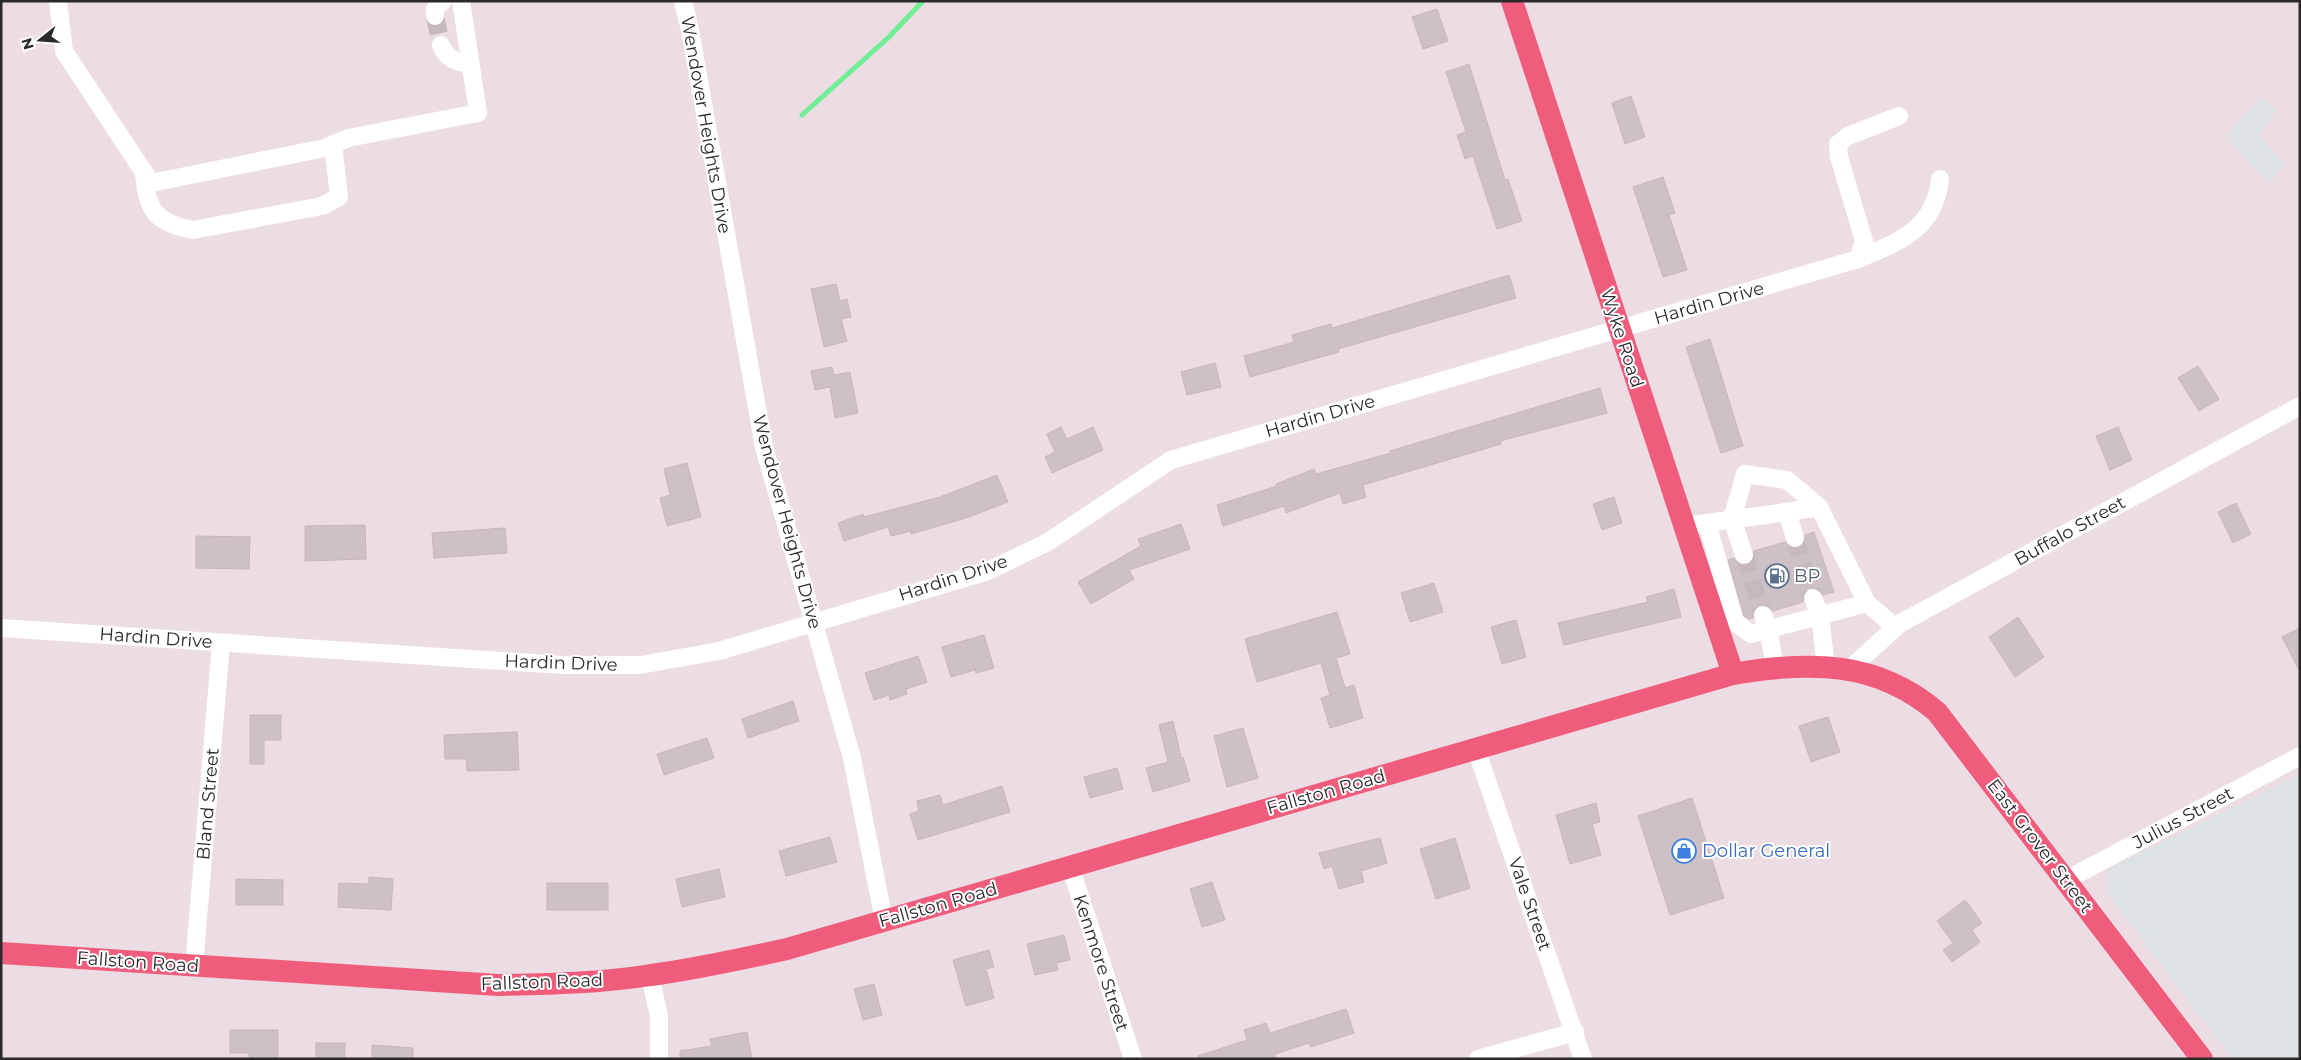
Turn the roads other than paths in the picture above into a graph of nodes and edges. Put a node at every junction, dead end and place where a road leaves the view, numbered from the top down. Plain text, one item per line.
1 (58, 1) edge
2 (460, 1) edge
3 (683, 1) edge
4 (1512, 1) edge
5 (441, 45) tunnel mouth
6 (470, 64) junction
7 (1898, 116) dead end
8 (333, 144) junction
9 (144, 172) junction
10 (1940, 179) dead end
11 (1858, 259) junction
12 (1619, 329) junction
13 (2300, 406) edge
14 (1819, 507) junction
15 (1786, 512) junction
16 (1732, 520) junction
17 (1707, 523) junction
18 (1684, 526) junction
19 (1795, 538) tunnel mouth
20 (1744, 555) tunnel mouth
21 (1717, 594) junction
22 (1813, 598) tunnel mouth
23 (1867, 603) junction
24 (1820, 615) junction
25 (813, 621) junction
26 (1765, 622) junction
27 (1895, 627) junction
28 (1, 628) edge
29 (221, 643) junction
30 (1826, 666) junction
31 (1775, 667) junction
32 (1850, 669) junction
33 (1733, 674) junction
34 (1476, 749) junction
35 (2300, 756) edge
36 (1070, 866) junction
37 (2066, 880) junction
38 (884, 921) junction
39 (1, 953) edge
40 (194, 966) junction
41 (650, 976) junction
42 (1575, 1032) junction
43 (659, 1059) edge
44 (1133, 1059) edge
45 (1478, 1059) edge
46 (1583, 1059) edge
47 (2202, 1059) edge

1 - 9 street
2 - 6 street
3 - 25 street, Wendover Heights Drive
4 - 12 main road, Wyke Road
5 - 6 street
6 - 8 street
7 - 11 street
8 - 9 street
8 - 9 street
10 - 11 street, Hardin Drive
11 - 12 street, Hardin Drive
12 - 18 main road, Wyke Road
12 - 25 street, Hardin Drive
13 - 27 street, Buffalo Street
14 - 15 street
14 - 16 street
14 - 23 street
15 - 16 street
15 - 19 street
16 - 17 street
16 - 20 street
17 - 18 street
17 - 21 street
18 - 21 main road, Wyke Road
21 - 26 street
21 - 33 main road, Wyke Road
22 - 24 street
23 - 24 street
23 - 27 street
24 - 26 street
24 - 30 street
25 - 29 street, Hardin Drive
25 - 38 street, Wendover Heights Drive
26 - 31 street
27 - 32 street, Buffalo Street
28 - 29 street, Hardin Drive
29 - 40 street, Bland Street
30 - 31 main road, Fallston Road
30 - 32 main road, Fallston Road
31 - 33 main road, Fallston Road
32 - 37 main road, East Grover Street
33 - 34 main road, Fallston Road
34 - 36 main road, Fallston Road
34 - 42 street, Vale Street
35 - 37 street, Julius Street
36 - 38 main road, Fallston Road
36 - 44 street, Kenmore Street
37 - 47 main road, East Grover Street
38 - 41 main road, Fallston Road
39 - 40 main road, Fallston Road
40 - 41 main road, Fallston Road
41 - 43 street
42 - 45 street
42 - 46 street, Vale Street

